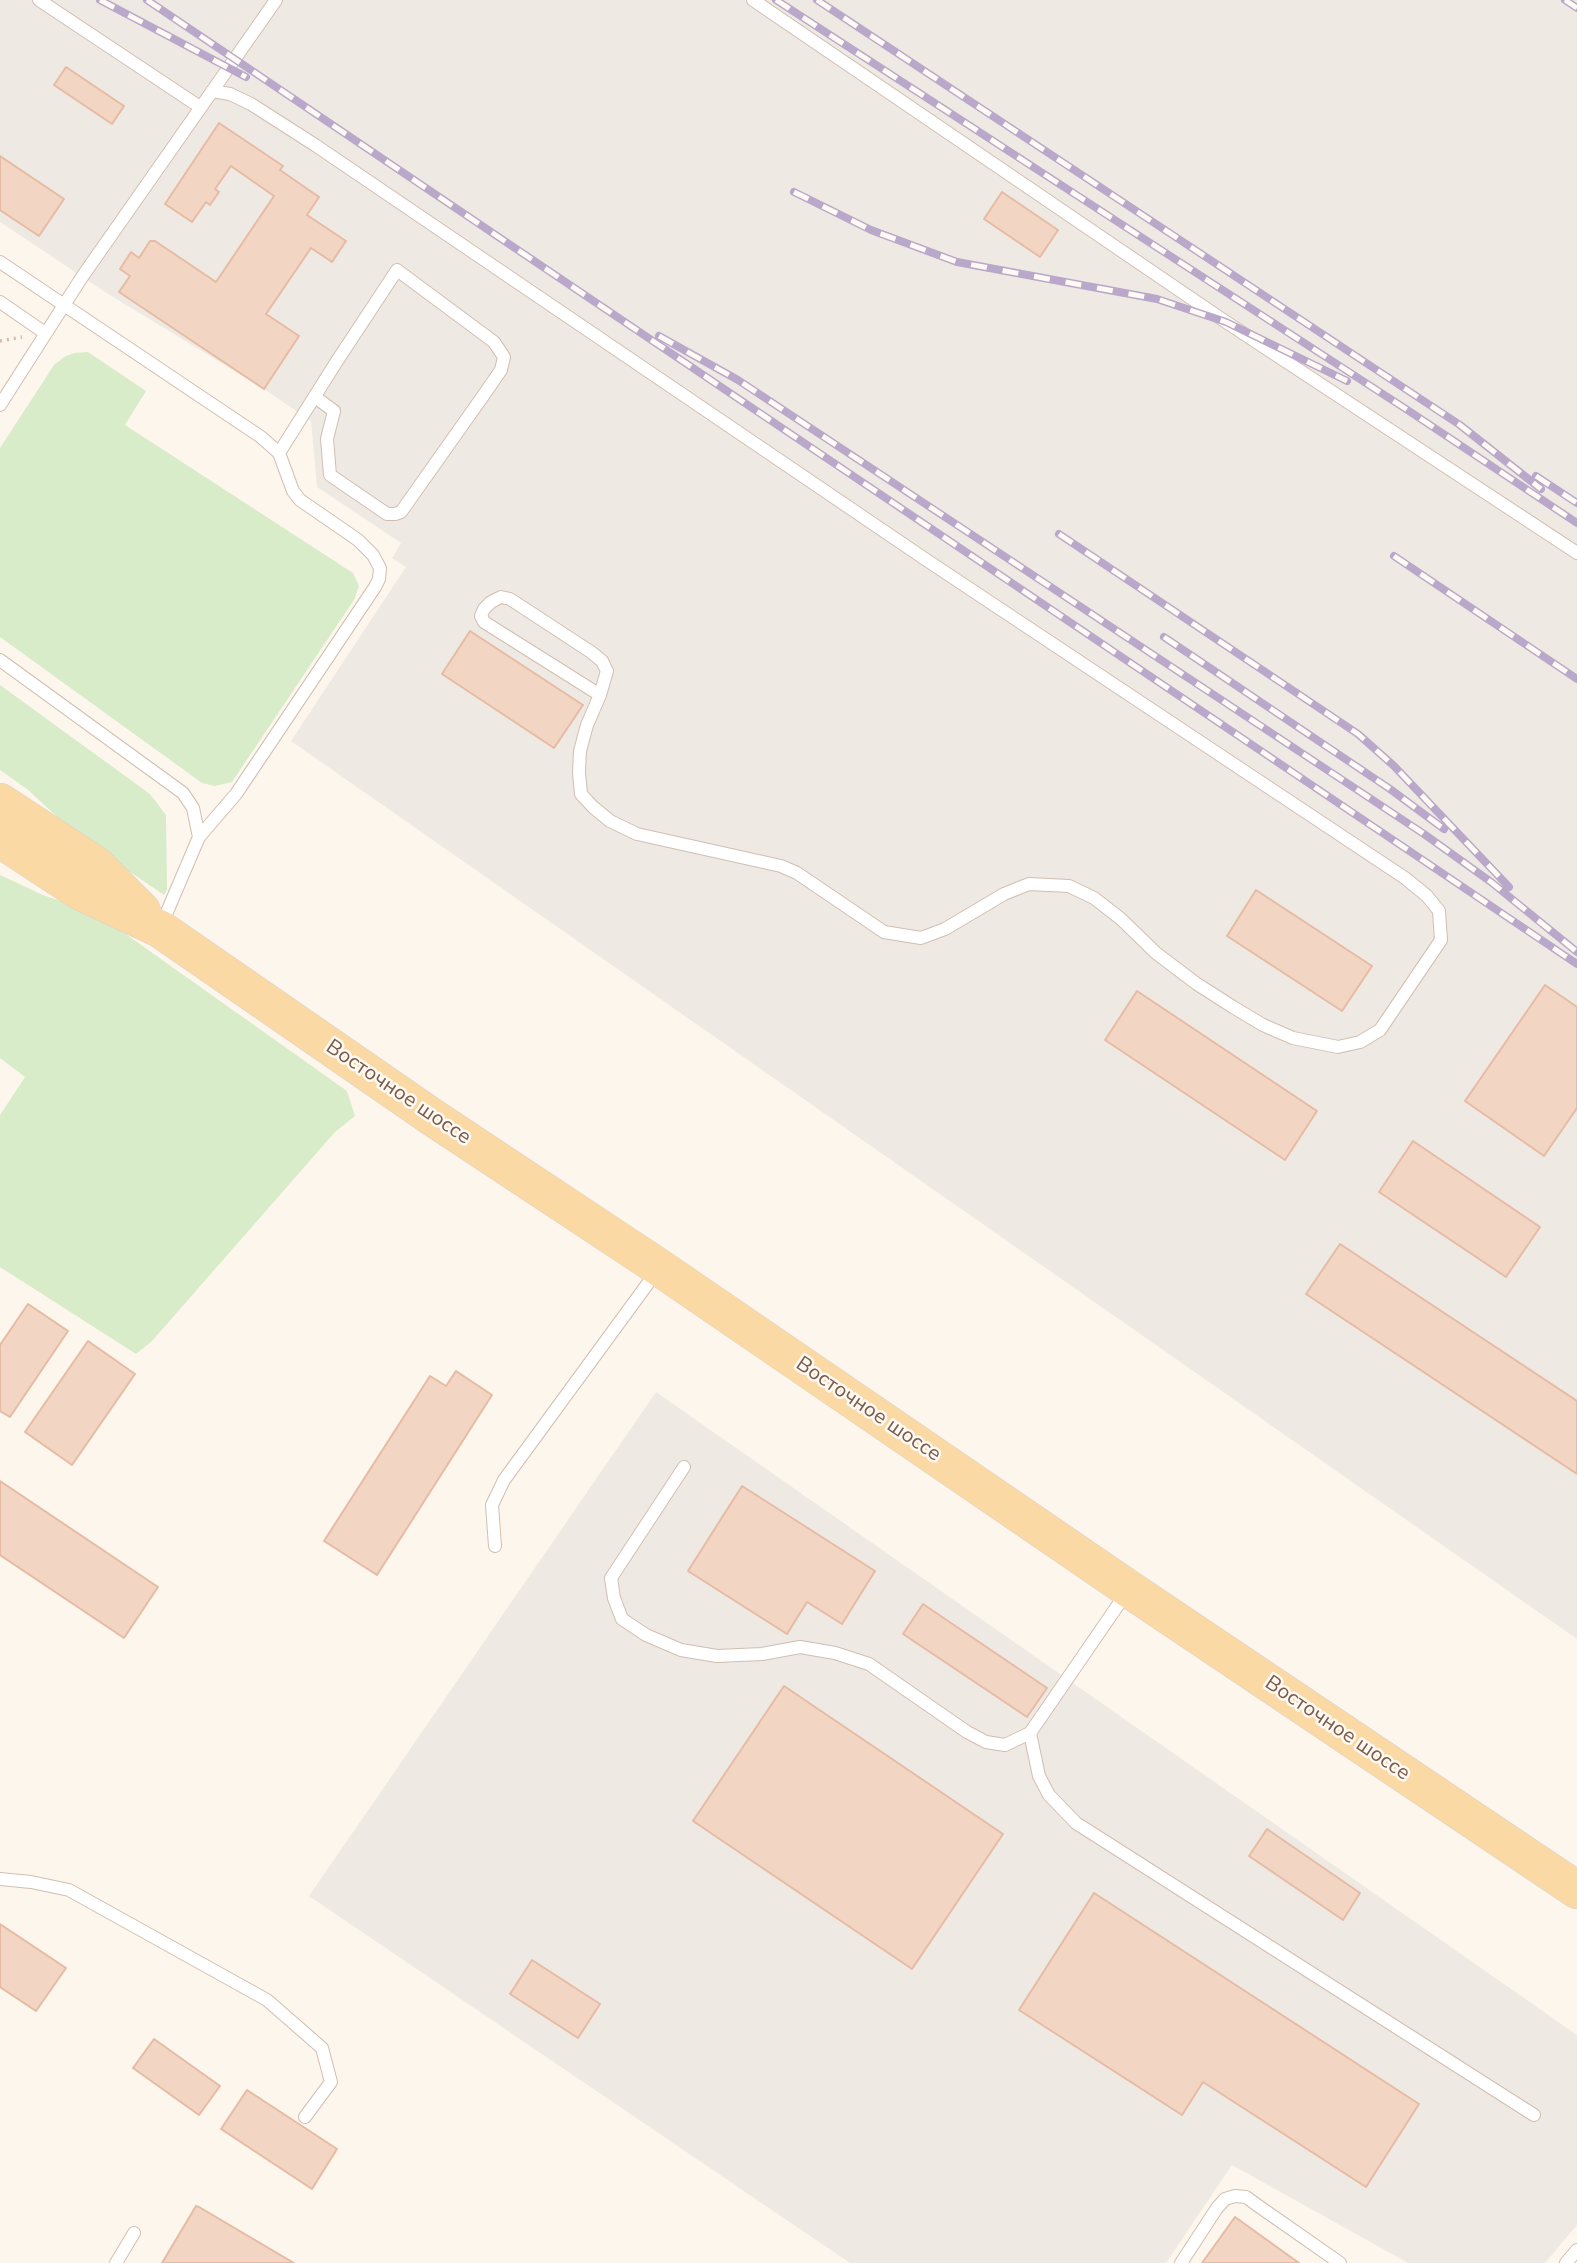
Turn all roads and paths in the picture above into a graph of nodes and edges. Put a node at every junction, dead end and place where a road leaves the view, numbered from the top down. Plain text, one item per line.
1 (39, 0) edge
2 (276, 0) edge
3 (753, 0) edge
4 (212, 91) junction
5 (200, 107) junction
6 (0, 262) edge
7 (0, 302) edge
8 (65, 304) junction
9 (45, 332) junction
10 (314, 397) junction
11 (0, 405) edge
12 (279, 453) junction
13 (1577, 553) edge
14 (0, 660) edge
15 (600, 695) junction
16 (5, 797) edge
17 (199, 837) junction
18 (0, 839) edge
19 (160, 929) junction
20 (660, 1268) junction
21 (684, 1467) dead end
22 (495, 1545) dead end
23 (1129, 1589) junction
24 (1030, 1733) junction
25 (0, 1879) edge
26 (1577, 1890) edge
27 (1534, 2115) dead end
28 (305, 2117) dead end
29 (134, 2233) dead end
30 (1577, 2250) edge
31 (116, 2263) edge
32 (1181, 2263) edge
33 (1340, 2263) edge
34 (1566, 2263) edge

1 - 5 lane
2 - 4 lane
3 - 13 lane
4 - 5 lane
4 - 15 lane
5 - 8 lane
6 - 8 lane
7 - 9 lane
8 - 9 lane
8 - 12 lane
9 - 11 lane
10 - 10 lane
10 - 12 lane
12 - 17 lane
14 - 17 lane
15 - 15 lane
16 - 19 main road, Восточное шоссе
17 - 19 lane
18 - 19 main road, Восточное шоссе
19 - 20 main road, Восточное шоссе
20 - 22 lane
20 - 23 main road, Восточное шоссе
21 - 24 lane
23 - 24 lane
23 - 26 main road, Восточное шоссе
24 - 27 lane
25 - 28 lane
29 - 31 lane
30 - 34 lane
32 - 33 lane

